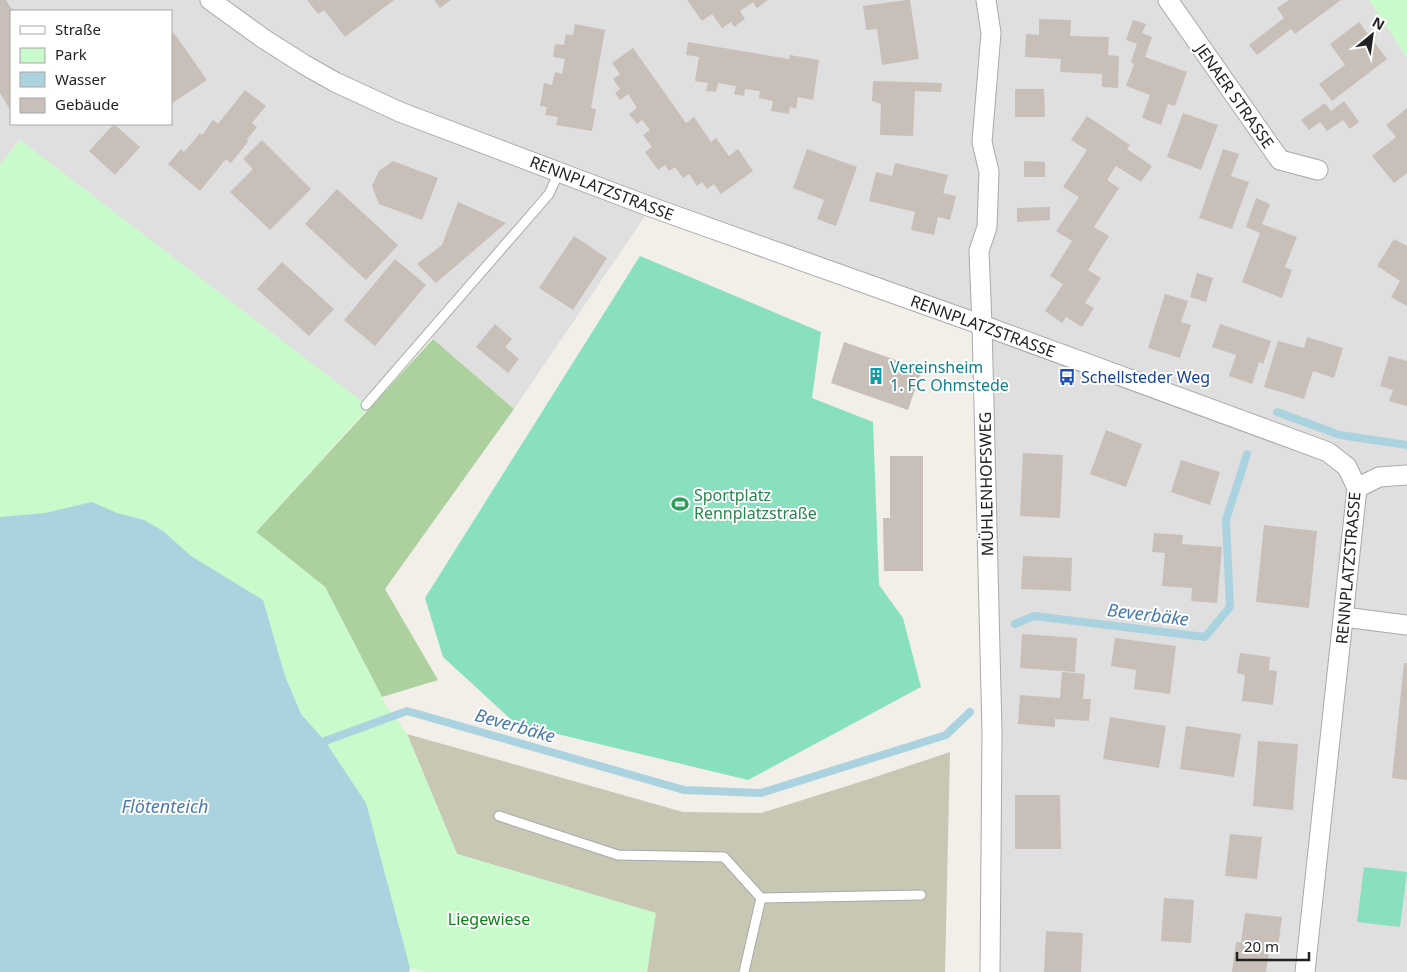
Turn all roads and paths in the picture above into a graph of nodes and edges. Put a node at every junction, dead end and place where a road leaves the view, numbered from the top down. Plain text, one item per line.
1 (210, 0) edge
2 (986, 0) edge
3 (1168, 0) edge
4 (1318, 170) dead end
5 (559, 172) junction
6 (982, 325) junction
7 (366, 405) dead end
8 (1407, 475) edge
9 (1357, 488) junction
10 (1344, 617) junction
11 (1407, 625) edge
12 (499, 816) dead end
13 (921, 896) dead end
14 (761, 898) junction
15 (744, 972) edge
16 (990, 972) edge
17 (1305, 972) edge

1 - 5 street, RENNPLATZSTRASSE
2 - 6 street, MÜHLENHOFSWEG
3 - 4 street, JENAER STRASSE
5 - 6 street, RENNPLATZSTRASSE
5 - 7 lane
6 - 9 street, RENNPLATZSTRASSE
6 - 16 street, MÜHLENHOFSWEG
8 - 9 street
9 - 10 street, RENNPLATZSTRASSE
10 - 11 street
10 - 17 street, RENNPLATZSTRASSE
12 - 14 lane
13 - 14 lane
14 - 15 lane

